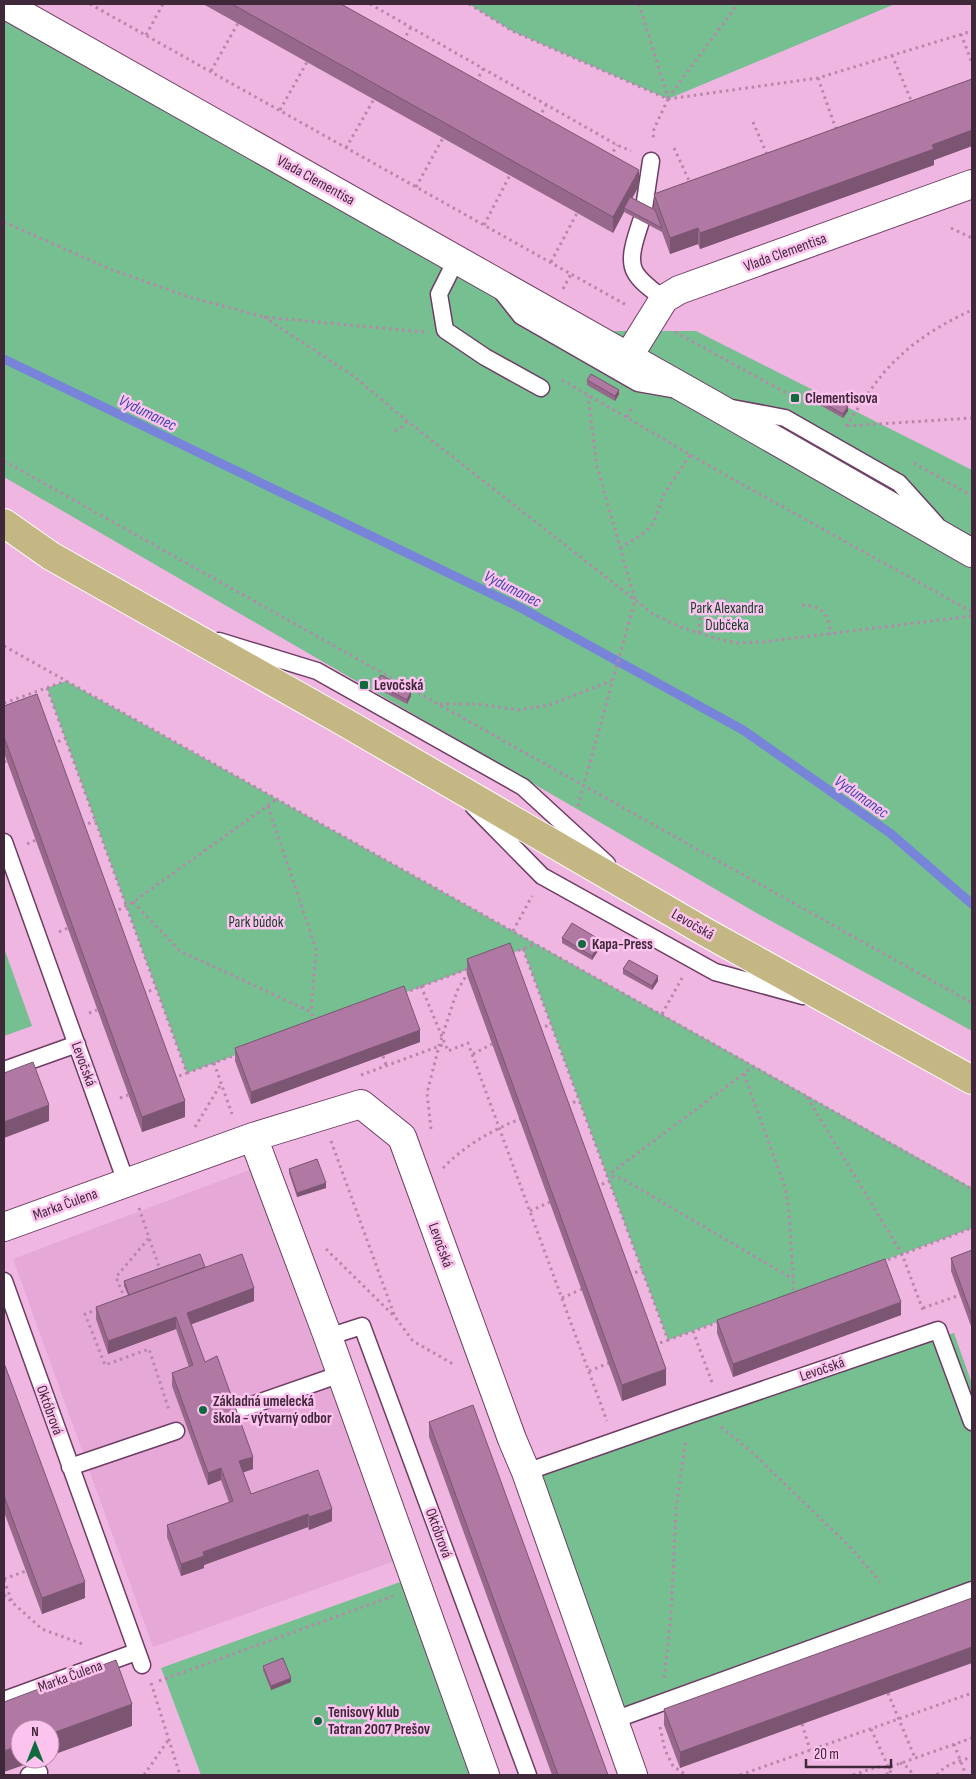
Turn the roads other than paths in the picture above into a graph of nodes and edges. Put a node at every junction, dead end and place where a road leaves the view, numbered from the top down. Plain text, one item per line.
1 (4, 4) edge
2 (651, 161) road end
3 (972, 184) edge
4 (456, 260) junction
5 (493, 280) junction
6 (658, 309) junction
7 (628, 357) junction
8 (542, 388) dead end
9 (702, 398) junction
10 (4, 523) edge
11 (4, 536) edge
12 (963, 548) edge
13 (51, 556) junction
14 (176, 627) junction
15 (450, 782) junction
16 (4, 842) edge
17 (636, 891) junction
18 (841, 1007) junction
19 (77, 1044) junction
20 (4, 1070) edge
21 (972, 1080) edge
22 (247, 1139) junction
23 (132, 1194) junction
24 (4, 1227) edge
25 (4, 1281) edge
26 (328, 1336) junction
27 (342, 1374) junction
28 (243, 1408) dead end
29 (972, 1422) edge
30 (176, 1431) road end
31 (70, 1467) junction
32 (526, 1472) junction
33 (972, 1590) edge
34 (139, 1658) joint
35 (4, 1700) edge
36 (614, 1720) junction
37 (485, 1775) edge
38 (528, 1775) edge
39 (633, 1775) edge

1 - 4 street, Vlada Clementisa
2 - 6 lane
3 - 6 street, Vlada Clementisa
4 - 5 street, Vlada Clementisa
4 - 8 lane
5 - 7 street, Vlada Clementisa
5 - 9 lane
6 - 7 street
7 - 9 street, Vlada Clementisa
9 - 12 street, Vlada Clementisa
10 - 13 main road, Levočská
11 - 13 main road, Levočská
13 - 14 main road, Levočská
14 - 15 main road, Levočská
14 - 17 lane
15 - 17 main road, Levočská
15 - 18 lane
16 - 19 lane, Levočská
17 - 18 main road, Levočská
18 - 21 main road, Levočská
19 - 20 lane
19 - 23 lane, Levočská
22 - 23 street, Levočská
22 - 26 street
22 - 32 street, Levočská
23 - 24 street, Marka Čulena
25 - 31 lane, Októbrová
26 - 27 street
26 - 38 lane, Októbrová
27 - 28 lane
27 - 37 street
29 - 32 lane, Levočská
30 - 31 lane
31 - 34 lane, Októbrová
32 - 36 street
33 - 36 lane
34 - 35 lane, Marka Čulena
36 - 39 street

